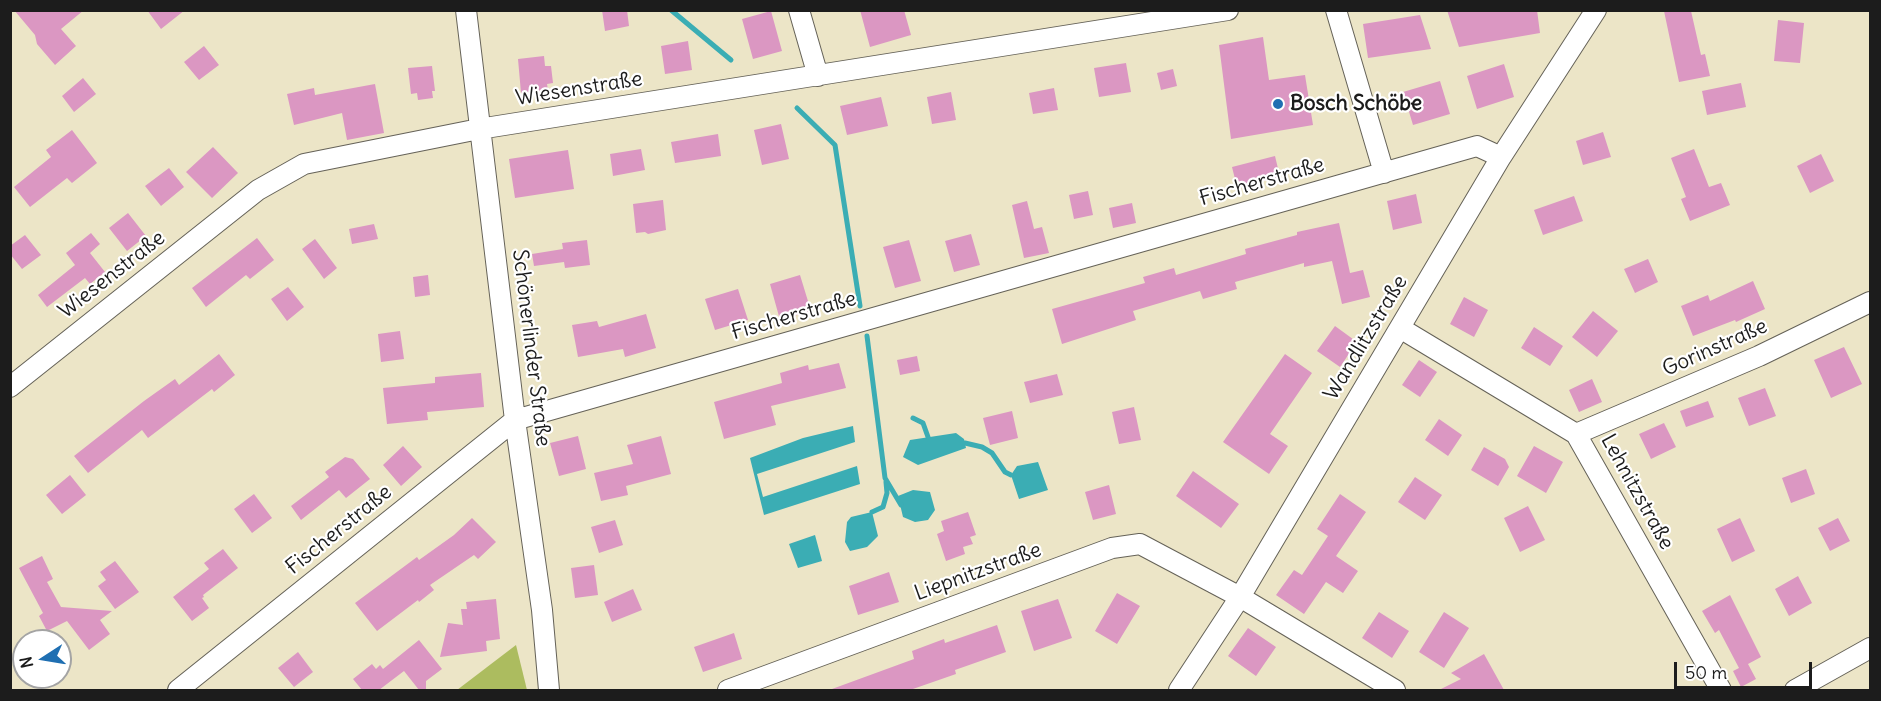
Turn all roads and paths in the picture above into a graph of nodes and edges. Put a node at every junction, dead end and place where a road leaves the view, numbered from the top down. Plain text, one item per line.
1 (466, 10) edge
2 (799, 10) edge
3 (1228, 10) edge
4 (1336, 10) edge
5 (1596, 10) edge
6 (1144, 16) edge
7 (818, 76) junction
8 (479, 129) junction
9 (1501, 157) junction
10 (1384, 173) junction
11 (1870, 302) edge
12 (1400, 328) junction
13 (10, 387) edge
14 (515, 420) junction
15 (1576, 434) junction
16 (1240, 597) junction
17 (1870, 648) edge
18 (178, 690) edge
19 (549, 690) edge
20 (728, 690) edge
21 (1179, 690) edge
22 (1395, 690) edge
23 (1721, 690) edge
24 (1795, 690) edge

1 - 8 street, Schönerlinder Straße
2 - 7 street
3 - 6 street, Wiesenstraße
4 - 10 street
5 - 9 street, Wandlitzstraße
6 - 7 street, Wiesenstraße
7 - 8 street, Wiesenstraße
8 - 13 street, Wiesenstraße
8 - 14 street, Schönerlinder Straße
9 - 10 street, Fischerstraße
9 - 12 street, Wandlitzstraße
10 - 14 street, Fischerstraße
11 - 15 street, Gorinstraße
12 - 15 street, Lehnitzstraße
12 - 16 street, Wandlitzstraße
14 - 18 street, Fischerstraße
14 - 19 street, Schönerlinder Straße
15 - 23 street, Lehnitzstraße
16 - 20 street, Liepnitzstraße
16 - 21 street, Wandlitzstraße
16 - 22 street, Liepnitzstraße
17 - 24 street

